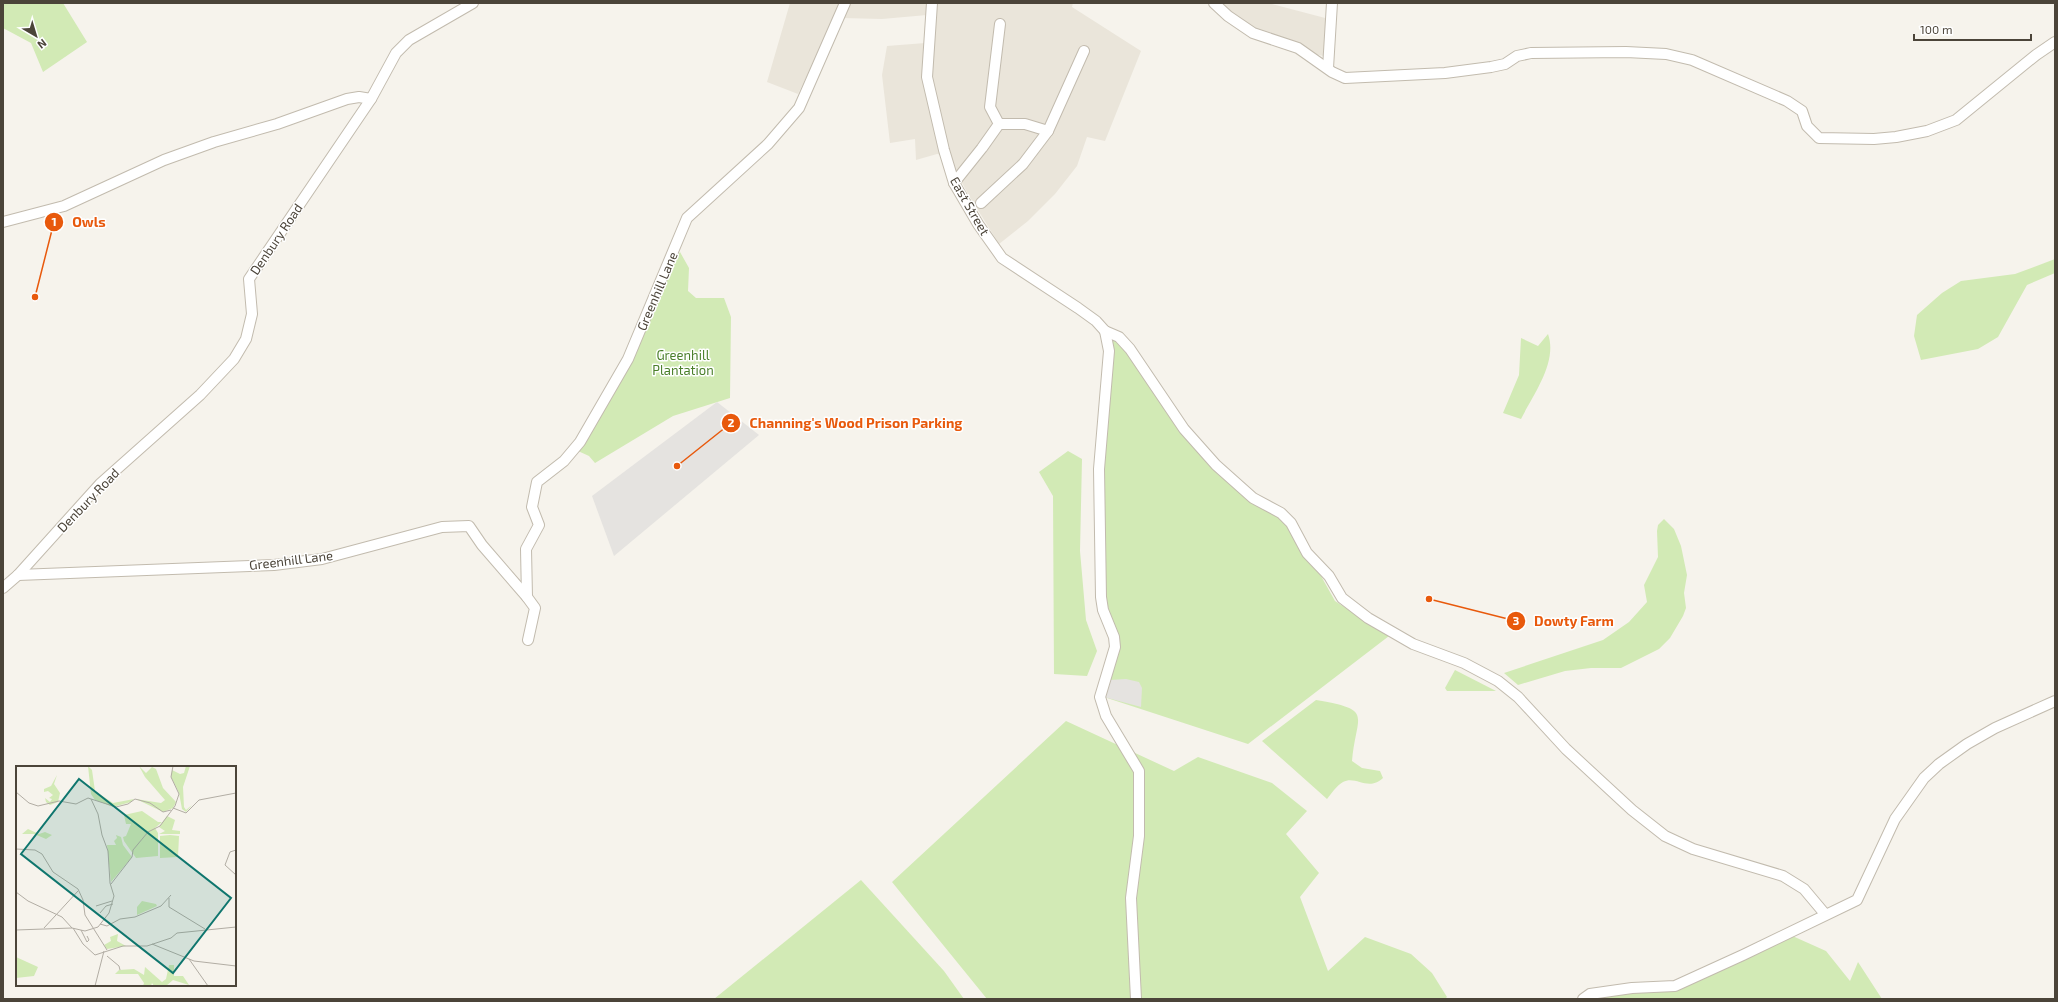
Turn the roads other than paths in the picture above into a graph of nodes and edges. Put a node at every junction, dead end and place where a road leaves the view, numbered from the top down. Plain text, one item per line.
1 (473, 3) edge
2 (845, 3) edge
3 (932, 3) edge
4 (1214, 3) edge
5 (1332, 3) edge
6 (1000, 24) dead end
7 (2055, 42) edge
8 (1084, 51) dead end
9 (1328, 68) junction
10 (371, 100) junction
11 (999, 124) junction
12 (1048, 131) junction
13 (954, 183) junction
14 (981, 203) dead end
15 (3, 222) edge
16 (1105, 331) junction
17 (18, 575) junction
18 (3, 588) edge
19 (527, 597) junction
20 (528, 640) dead end
21 (2055, 701) edge
22 (1825, 914) junction
23 (1136, 999) edge
24 (1582, 999) edge

1 - 10 street, Denbury Road
2 - 19 street, Greenhill Lane
3 - 13 street, East Street
4 - 9 street
5 - 9 street
6 - 11 street
7 - 9 street
8 - 12 street
10 - 15 street
10 - 17 street, Denbury Road
11 - 12 street
11 - 13 street
12 - 14 street
13 - 16 street, East Street
16 - 22 street, East Street
16 - 23 street
17 - 18 street, Denbury Road
17 - 19 street, Greenhill Lane
19 - 20 street, Greenhill Lane
21 - 22 street
22 - 24 street

